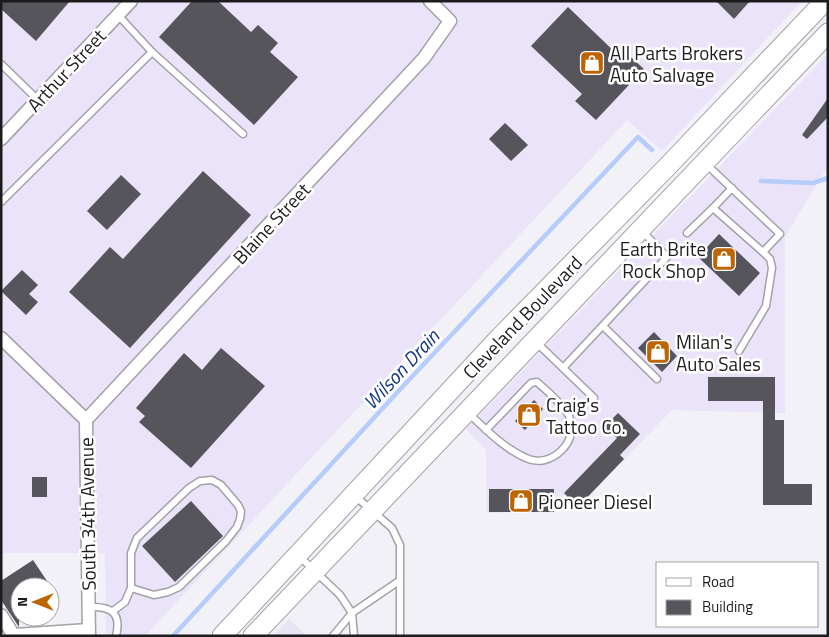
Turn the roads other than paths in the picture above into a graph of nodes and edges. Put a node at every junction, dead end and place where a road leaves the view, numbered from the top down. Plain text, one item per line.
1 (131, 1) edge
2 (430, 1) edge
3 (825, 1) edge
4 (118, 15) junction
5 (828, 33) edge
6 (152, 52) junction
7 (1, 64) edge
8 (38, 100) junction
9 (243, 134) dead end
10 (1, 139) edge
11 (705, 163) junction
12 (732, 188) junction
13 (1, 202) edge
14 (713, 208) junction
15 (641, 230) junction
16 (687, 233) dead end
17 (764, 252) junction
18 (603, 326) junction
19 (1, 338) edge
20 (535, 341) junction
21 (738, 351) dead end
22 (563, 368) junction
23 (657, 379) dead end
24 (594, 398) dead end
25 (467, 412) junction
26 (86, 420) junction
27 (486, 430) junction
28 (353, 494) junction
29 (372, 511) junction
30 (297, 554) junction
31 (315, 570) junction
32 (400, 581) junction
33 (131, 588) junction
34 (88, 607) junction
35 (113, 611) junction
36 (352, 613) junction
37 (1, 615) edge
38 (88, 633) edge
39 (14, 636) edge
40 (116, 636) edge
41 (222, 636) edge
42 (253, 636) edge
43 (334, 636) edge
44 (354, 636) edge
45 (400, 636) edge

1 - 4 street, Arthur Street
2 - 26 street, Blaine Street
3 - 28 main road, Cleveland Boulevard
4 - 6 lane
4 - 8 street, Arthur Street
5 - 11 main road, Cleveland Boulevard
6 - 9 lane
6 - 13 lane
7 - 8 lane
8 - 10 street, Arthur Street
11 - 12 lane
11 - 15 main road, Cleveland Boulevard
12 - 14 lane
12 - 17 lane
14 - 16 lane
14 - 17 lane
15 - 18 lane
15 - 20 main road, Cleveland Boulevard
17 - 21 lane
18 - 22 lane
18 - 23 lane
19 - 26 street, South 34th Avenue
20 - 22 lane
20 - 25 main road, Cleveland Boulevard
22 - 24 lane
25 - 27 lane
25 - 29 main road, Cleveland Boulevard
26 - 34 street, South 34th Avenue
27 - 27 lane
28 - 29 lane
28 - 30 main road, Cleveland Boulevard
29 - 31 main road, Cleveland Boulevard
29 - 32 lane
30 - 31 lane
30 - 41 main road, Cleveland Boulevard
31 - 36 lane
31 - 42 main road, Cleveland Boulevard
32 - 36 lane
32 - 45 lane
33 - 33 lane
33 - 35 lane
34 - 35 lane
34 - 38 street, South 34th Avenue
35 - 40 lane
36 - 43 lane
36 - 44 lane
37 - 39 street
38 - 39 street

